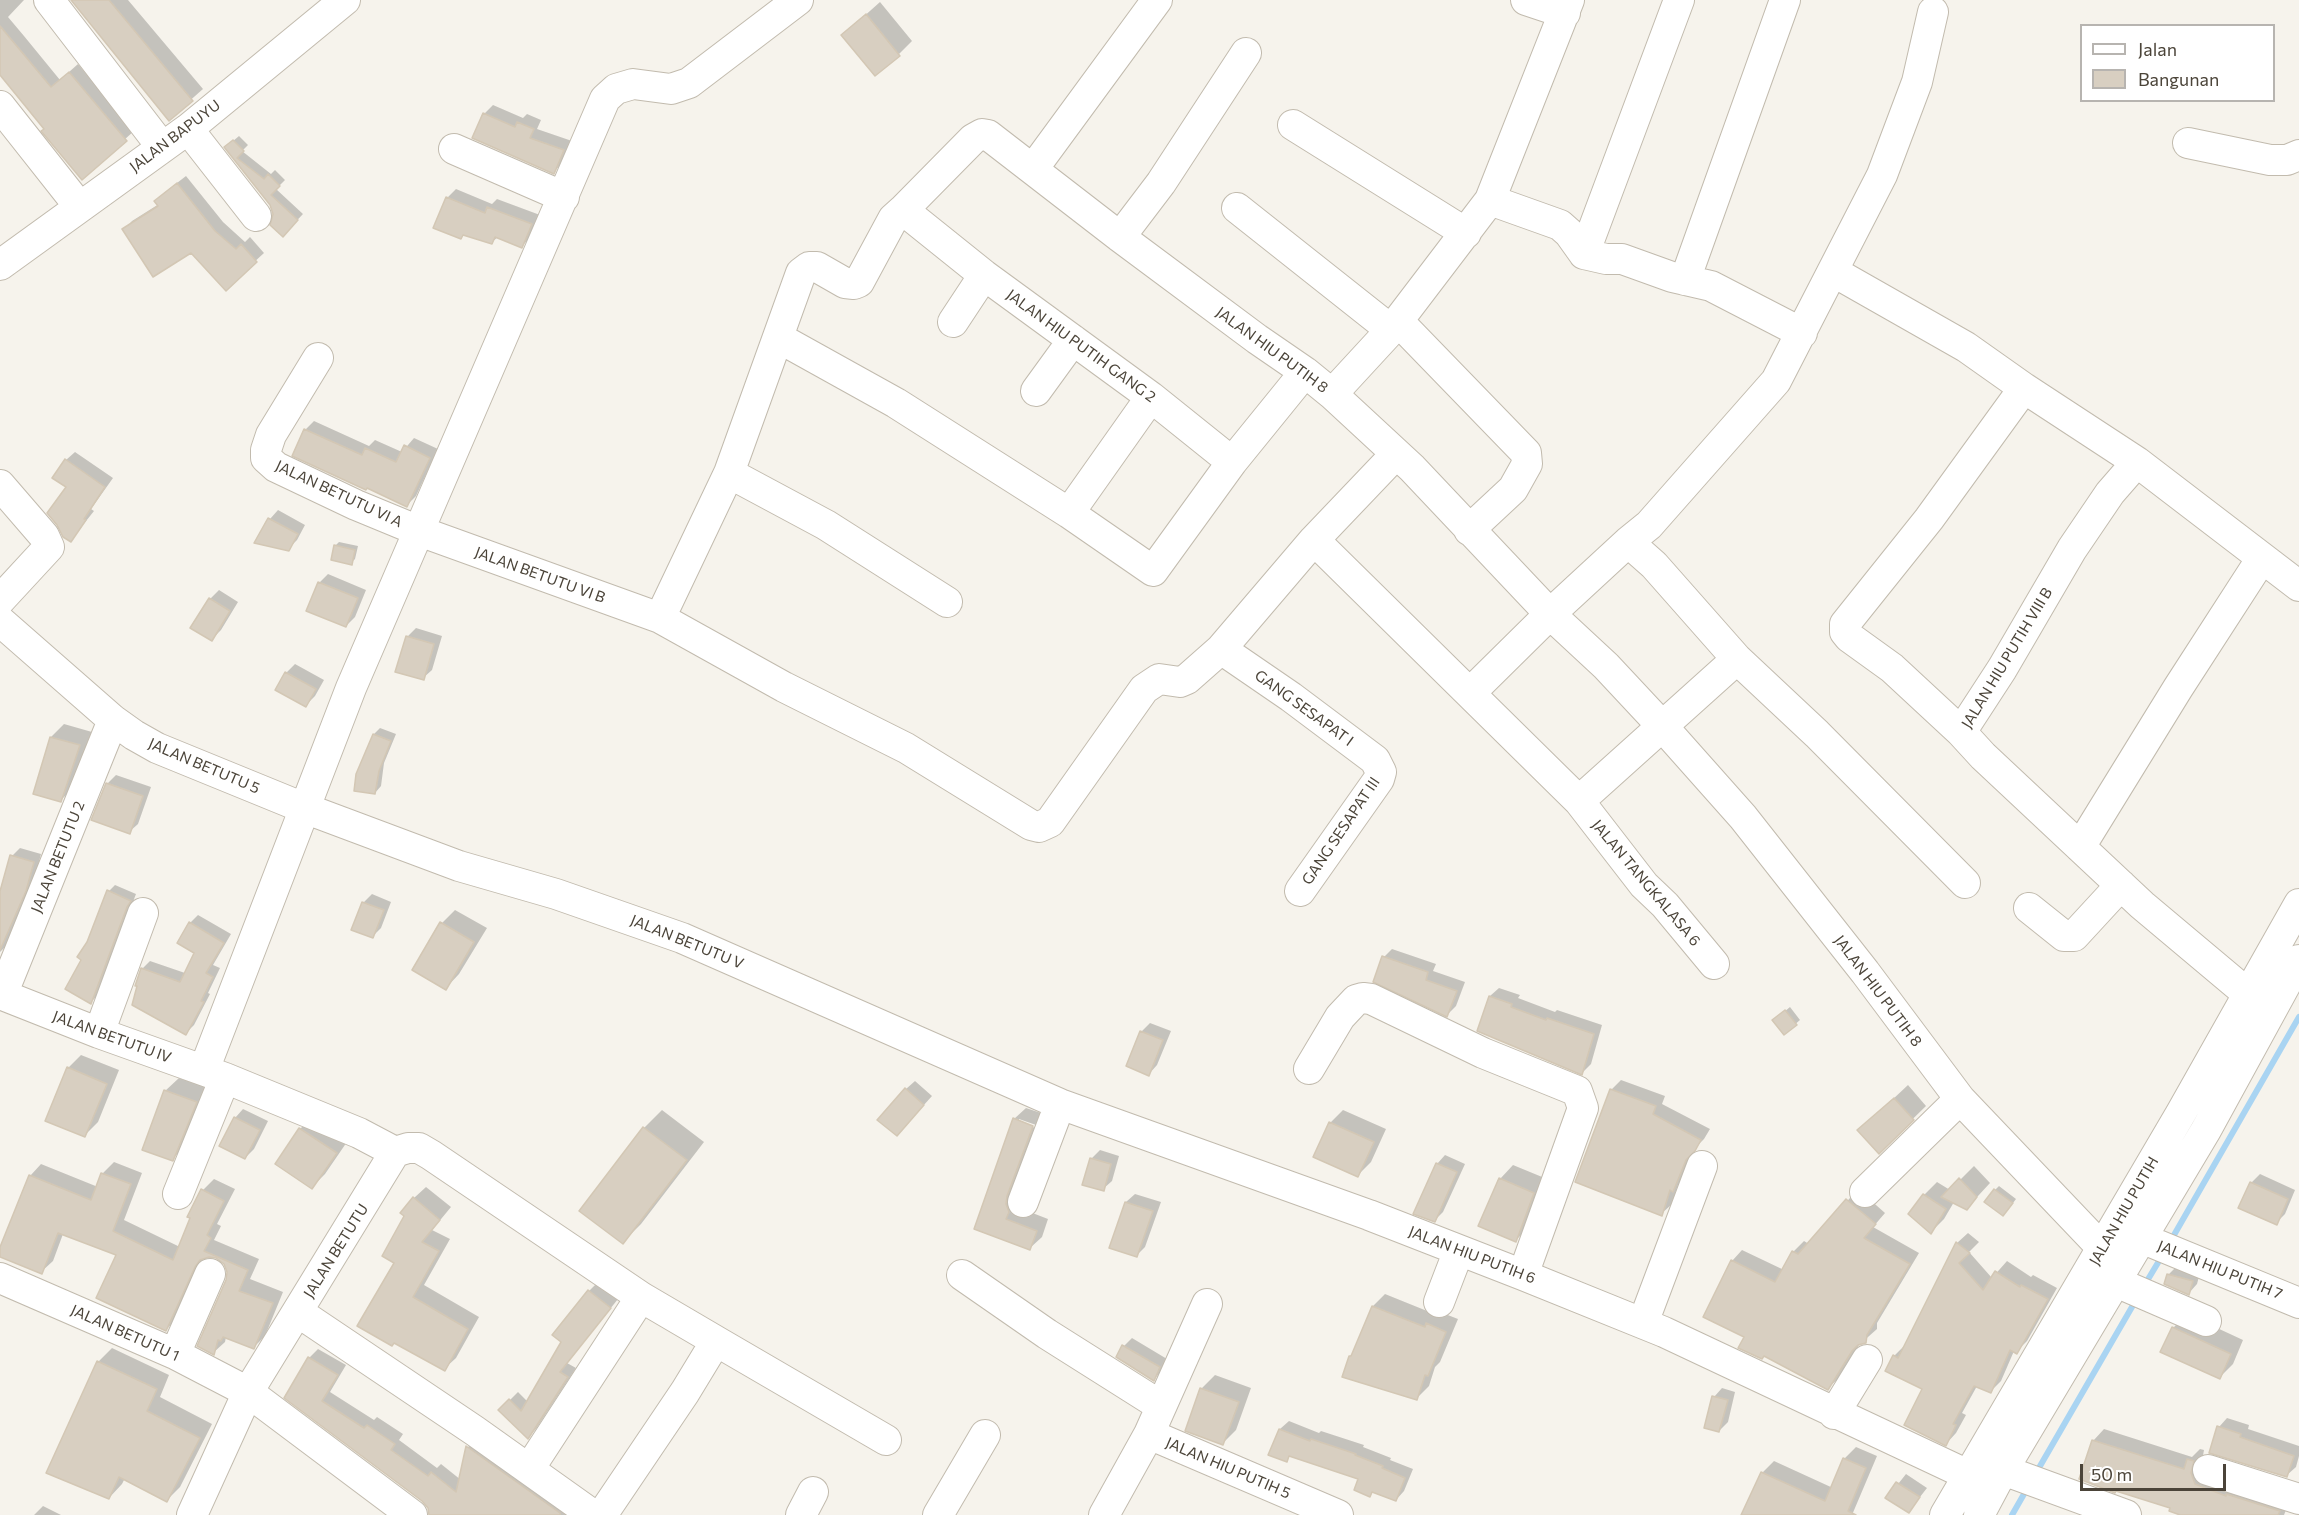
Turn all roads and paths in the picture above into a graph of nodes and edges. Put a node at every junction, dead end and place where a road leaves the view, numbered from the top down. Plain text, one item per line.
1 (49, 0) edge
2 (345, 0) edge
3 (798, 0) edge
4 (1157, 0) edge
5 (1526, 0) edge
6 (1679, 0) edge
7 (1785, 0) edge
8 (1567, 6) edge
9 (1933, 12) dead end
10 (1246, 53) dead end
11 (0, 106) edge
12 (1293, 125) dead end
13 (188, 129) junction
14 (2188, 143) dead end
15 (162, 147) junction
16 (454, 149) dead end
17 (2299, 155) edge
18 (1033, 169) junction
19 (564, 197) junction
20 (1490, 200) junction
21 (79, 206) junction
22 (1237, 208) dead end
23 (903, 210) junction
24 (256, 216) dead end
25 (1466, 233) junction
26 (1120, 237) junction
27 (1584, 254) junction
28 (0, 265) edge
29 (1834, 272) junction
30 (984, 275) junction
31 (1685, 280) junction
32 (953, 322) dead end
33 (1394, 326) junction
34 (1802, 333) junction
35 (779, 338) junction
36 (1073, 340) junction
37 (318, 358) dead end
38 (1305, 372) junction
39 (2024, 388) junction
40 (1036, 391) dead end
41 (1332, 394) junction
42 (1151, 397) junction
43 (1396, 454) junction
44 (1232, 462) junction
45 (2137, 462) junction
46 (729, 473) junction
47 (0, 485) edge
48 (1069, 513) junction
49 (1469, 530) junction
50 (419, 531) junction
51 (1314, 540) junction
52 (1628, 542) junction
53 (2262, 558) junction
54 (2299, 586) edge
55 (0, 600) edge
56 (947, 602) dead end
57 (1550, 614) junction
58 (660, 618) junction
59 (0, 621) edge
60 (1221, 649) junction
61 (1737, 659) junction
62 (1470, 693) junction
63 (113, 720) junction
64 (1663, 727) junction
65 (1961, 732) junction
66 (1381, 772) joint
67 (1579, 801) junction
68 (304, 808) junction
69 (2080, 847) junction
70 (1965, 884) dead end
71 (2121, 885) junction
72 (1300, 891) dead end
73 (2299, 904) edge
74 (2029, 908) dead end
75 (143, 913) dead end
76 (2299, 960) edge
77 (1714, 964) dead end
78 (1, 994) edge
79 (2248, 994) junction
80 (99, 1033) junction
81 (1309, 1069) dead end
82 (214, 1074) junction
83 (1960, 1099) junction
84 (1060, 1104) junction
85 (2181, 1113) junction
86 (2206, 1130) junction
87 (395, 1152) junction
88 (1702, 1166) dead end
89 (1865, 1192) dead end
90 (178, 1194) dead end
91 (1023, 1202) dead end
92 (2141, 1238) junction
93 (2102, 1248) junction
94 (1459, 1250) junction
95 (210, 1274) dead end
96 (962, 1275) dead end
97 (1523, 1275) junction
98 (0, 1278) edge
99 (2116, 1282) junction
100 (641, 1297) junction
101 (1438, 1302) dead end
102 (2299, 1303) edge
103 (1207, 1304) dead end
104 (298, 1312) junction
105 (2206, 1321) dead end
106 (1643, 1323) junction
107 (716, 1341) junction
108 (175, 1354) junction
109 (1867, 1360) dead end
110 (248, 1392) junction
111 (1161, 1407) junction
112 (1834, 1413) junction
113 (1149, 1434) junction
114 (985, 1435) dead end
115 (886, 1440) dead end
116 (1984, 1467) junction
117 (529, 1469) junction
118 (2208, 1470) dead end
119 (2299, 1499) edge
120 (2299, 1504) edge
121 (192, 1515) edge
122 (412, 1515) edge
123 (593, 1515) edge
124 (602, 1515) edge
125 (938, 1515) edge
126 (1104, 1515) edge
127 (1338, 1515) edge
128 (1945, 1515) edge
129 (1979, 1515) edge
130 (2126, 1515) edge
131 (2294, 1515) edge

1 - 15 street
2 - 13 street, JALAN BAPUYU
3 - 19 street
4 - 18 street
5 - 8 street
6 - 27 street
7 - 31 street
8 - 20 street
9 - 29 street
10 - 26 street
11 - 21 street
12 - 25 street
13 - 15 street, JALAN BAPUYU
13 - 24 street
14 - 17 street
15 - 21 street, JALAN BAPUYU
16 - 19 street
18 - 23 street, JALAN HIU PUTIH 8
18 - 26 street, JALAN HIU PUTIH 8
19 - 50 street
20 - 25 street
20 - 27 street
21 - 28 street, JALAN BAPUYU
22 - 33 street
23 - 30 street, JALAN HIU PUTIH GANG 2
23 - 35 street
25 - 33 street
26 - 38 street, JALAN HIU PUTIH 8
27 - 31 street
29 - 34 street
29 - 39 street
30 - 32 street
30 - 36 street, JALAN HIU PUTIH GANG 2
31 - 34 street
33 - 41 street
33 - 49 street
34 - 52 street
35 - 46 street
35 - 48 street
36 - 40 street
36 - 42 street, JALAN HIU PUTIH GANG 2
37 - 50 street, JALAN BETUTU VI A
38 - 41 street, JALAN HIU PUTIH 8
38 - 44 street
39 - 45 street
39 - 65 street
41 - 43 street, JALAN HIU PUTIH 8
42 - 44 street, JALAN HIU PUTIH GANG 2
42 - 48 street
43 - 49 street, JALAN HIU PUTIH 8
43 - 51 street
44 - 48 street
45 - 53 street
45 - 65 street, JALAN HIU PUTIH VIII B
46 - 56 street
46 - 58 street
47 - 55 street
49 - 57 street, JALAN HIU PUTIH 8
50 - 58 street, JALAN BETUTU VI B
50 - 68 street
51 - 60 street
51 - 62 street, JALAN TANGKALASA 6
52 - 57 street
52 - 61 street
53 - 54 street
53 - 69 street
57 - 62 street
57 - 64 street, JALAN HIU PUTIH 8
58 - 60 street, JALAN BETUTU VI B
59 - 63 street, JALAN BETUTU 5
60 - 66 street, GANG SESAPAT I
61 - 64 street
61 - 70 street
62 - 67 street, JALAN TANGKALASA 6
63 - 68 street, JALAN BETUTU 5
63 - 78 street, JALAN BETUTU 2
64 - 67 street
64 - 83 street, JALAN HIU PUTIH 8
65 - 69 street, JALAN HIU PUTIH VIII B
66 - 72 street, GANG SESAPAT III
67 - 77 street, JALAN TANGKALASA 6
68 - 82 street
68 - 84 street, JALAN BETUTU V
69 - 71 street, JALAN HIU PUTIH VIII B
71 - 74 street
71 - 79 street, JALAN HIU PUTIH VIII B
73 - 79 street, JALAN HIU PUTIH
75 - 80 street
76 - 86 street, JALAN HIU PUTIH
78 - 80 street, JALAN BETUTU IV
79 - 85 street, JALAN HIU PUTIH
80 - 82 street, JALAN BETUTU IV
81 - 97 street
82 - 87 street
82 - 90 street
83 - 89 street
83 - 93 street, JALAN HIU PUTIH 8
84 - 91 street
84 - 94 street, JALAN HIU PUTIH 6
85 - 86 street
85 - 93 street, JALAN HIU PUTIH
86 - 92 street, JALAN HIU PUTIH
87 - 100 street
87 - 104 street, JALAN BETUTU
88 - 106 street
92 - 99 street, JALAN HIU PUTIH
92 - 102 street, JALAN HIU PUTIH 7
93 - 116 street, JALAN HIU PUTIH
94 - 97 street, JALAN HIU PUTIH 6
94 - 101 street
95 - 108 street
96 - 111 street
97 - 106 street, JALAN HIU PUTIH 6
98 - 108 street, JALAN BETUTU 1
99 - 105 street
99 - 116 street, JALAN HIU PUTIH
100 - 107 street
100 - 117 street
103 - 111 street, JALAN HIU PUTIH 5
104 - 110 street, JALAN BETUTU
104 - 117 street
106 - 112 street, JALAN HIU PUTIH 6
107 - 115 street
107 - 124 street
108 - 110 street, JALAN BETUTU 1
109 - 112 street
110 - 121 street, JALAN BETUTU
110 - 122 street, JALAN BETUTU 1
111 - 113 street, JALAN HIU PUTIH 5
112 - 116 street, JALAN HIU PUTIH 6
113 - 126 street
113 - 127 street, JALAN HIU PUTIH 5
114 - 125 street
116 - 128 street, JALAN HIU PUTIH
116 - 129 street, JALAN HIU PUTIH
116 - 130 street, JALAN HIU PUTIH 6
117 - 123 street
118 - 119 street
120 - 131 street

